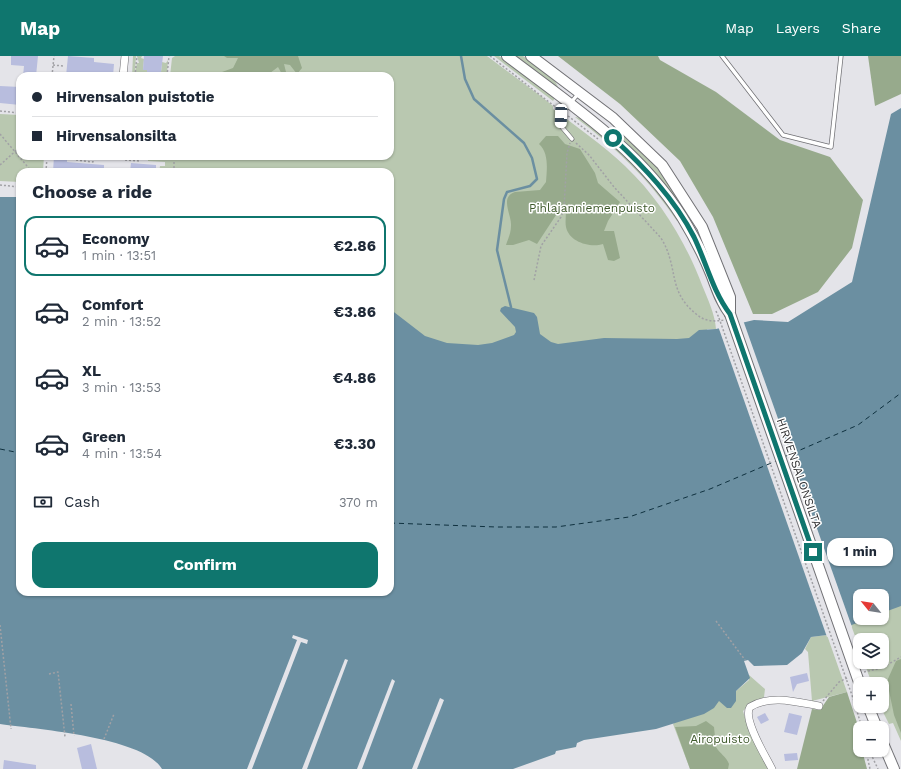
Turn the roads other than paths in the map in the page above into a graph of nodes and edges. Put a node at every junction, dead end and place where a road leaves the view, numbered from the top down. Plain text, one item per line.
1 (125, 56) edge
2 (507, 56) edge
3 (531, 56) edge
4 (722, 56) edge
5 (841, 56) edge
6 (123, 72) edge
7 (579, 92) junction
8 (570, 103) junction
9 (572, 139) road end
10 (729, 317) junction
11 (857, 677) edge
12 (819, 706) road end
13 (889, 757) edge
14 (772, 769) edge
15 (894, 769) edge

1 - 6 street
2 - 8 main road
3 - 7 main road
4 - 5 lane
7 - 8 lane
7 - 10 main road
8 - 9 lane
8 - 10 main road
10 - 11 main road, HIRVENSALONSILTA, bridge
12 - 14 street
13 - 15 main road

